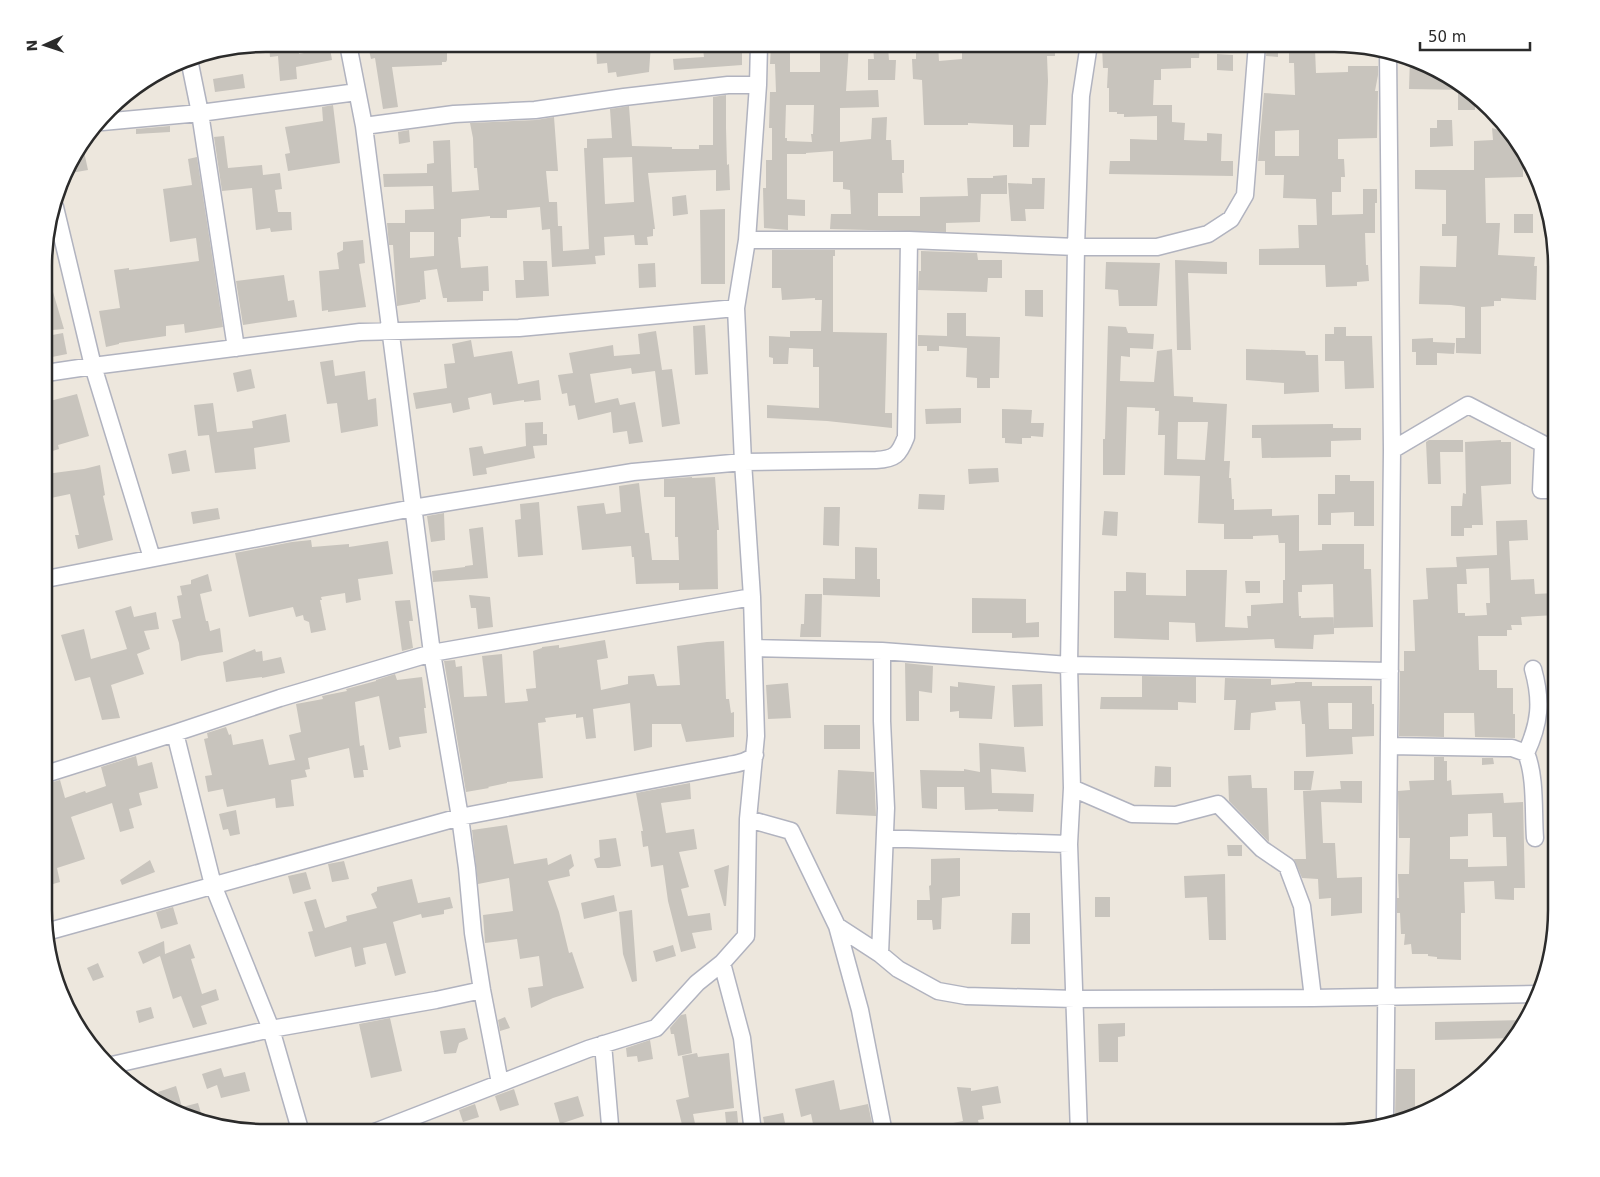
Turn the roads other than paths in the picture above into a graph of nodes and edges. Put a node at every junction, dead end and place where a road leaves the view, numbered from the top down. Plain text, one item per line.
1 (350, 53) edge
2 (759, 53) edge
3 (1088, 53) edge
4 (1256, 53) edge
5 (1388, 60) edge
6 (190, 67) edge
7 (758, 85) junction
8 (357, 92) junction
9 (200, 112) junction
10 (110, 121) edge
11 (364, 126) junction
12 (58, 220) edge
13 (748, 240) junction
14 (909, 240) junction
15 (1076, 247) junction
16 (736, 308) junction
17 (390, 331) junction
18 (236, 348) junction
19 (93, 366) junction
20 (52, 372) edge
21 (1392, 450) junction
22 (743, 462) junction
23 (1548, 490) edge
24 (413, 508) junction
25 (152, 558) junction
26 (52, 578) edge
27 (752, 598) junction
28 (754, 648) junction
29 (882, 651) junction
30 (432, 653) junction
31 (1069, 664) junction
32 (1533, 669) dead end
33 (1390, 671) junction
34 (175, 733) junction
35 (1389, 746) junction
36 (1526, 754) junction
37 (755, 755) junction
38 (52, 772) edge
39 (1072, 788) junction
40 (460, 817) junction
41 (748, 819) junction
42 (1534, 838) dead end
43 (885, 840) junction
44 (1069, 844) junction
45 (213, 885) junction
46 (838, 926) junction
47 (53, 930) edge
48 (880, 954) junction
49 (722, 963) junction
50 (482, 990) junction
51 (1530, 994) edge
52 (1386, 996) junction
53 (1313, 998) junction
54 (1075, 999) junction
55 (271, 1029) junction
56 (604, 1044) junction
57 (117, 1064) edge
58 (500, 1083) junction
59 (1385, 1118) edge
60 (298, 1124) edge
61 (395, 1124) edge
62 (610, 1124) edge
63 (752, 1124) edge
64 (882, 1124) edge
65 (1079, 1124) edge

1 - 8 street
2 - 7 street
3 - 15 street
4 - 15 street
5 - 21 street
6 - 9 street
7 - 11 street
7 - 13 street
8 - 9 street
8 - 11 street
9 - 10 street
9 - 18 street
11 - 17 street
12 - 19 street
13 - 14 street
13 - 16 street
14 - 15 street
14 - 22 street
15 - 31 street
16 - 17 street
16 - 22 street
17 - 18 street
17 - 24 street
18 - 19 street
19 - 20 street
19 - 25 street
21 - 23 street
21 - 33 street
22 - 24 street
22 - 27 street
24 - 25 street
24 - 30 street
25 - 26 street
27 - 28 street
27 - 30 street
28 - 29 street
28 - 37 street
29 - 31 street
29 - 43 street
30 - 34 street
30 - 40 street
31 - 33 street
31 - 39 street
32 - 36 street
33 - 35 street
34 - 38 street
34 - 45 street
35 - 36 street
35 - 52 street
36 - 42 street
37 - 40 street
37 - 41 street
39 - 44 street
39 - 53 street
40 - 45 street
40 - 50 street
41 - 46 street
41 - 49 street
43 - 44 street
43 - 48 street
44 - 54 street
45 - 47 street
45 - 55 street
46 - 48 street
46 - 64 street
48 - 54 street
49 - 56 street
49 - 63 street
50 - 55 street
50 - 58 street
51 - 52 street
52 - 53 street
52 - 59 street
53 - 54 street
54 - 65 street
55 - 57 street
55 - 60 street
56 - 58 street
56 - 62 street
58 - 61 street

